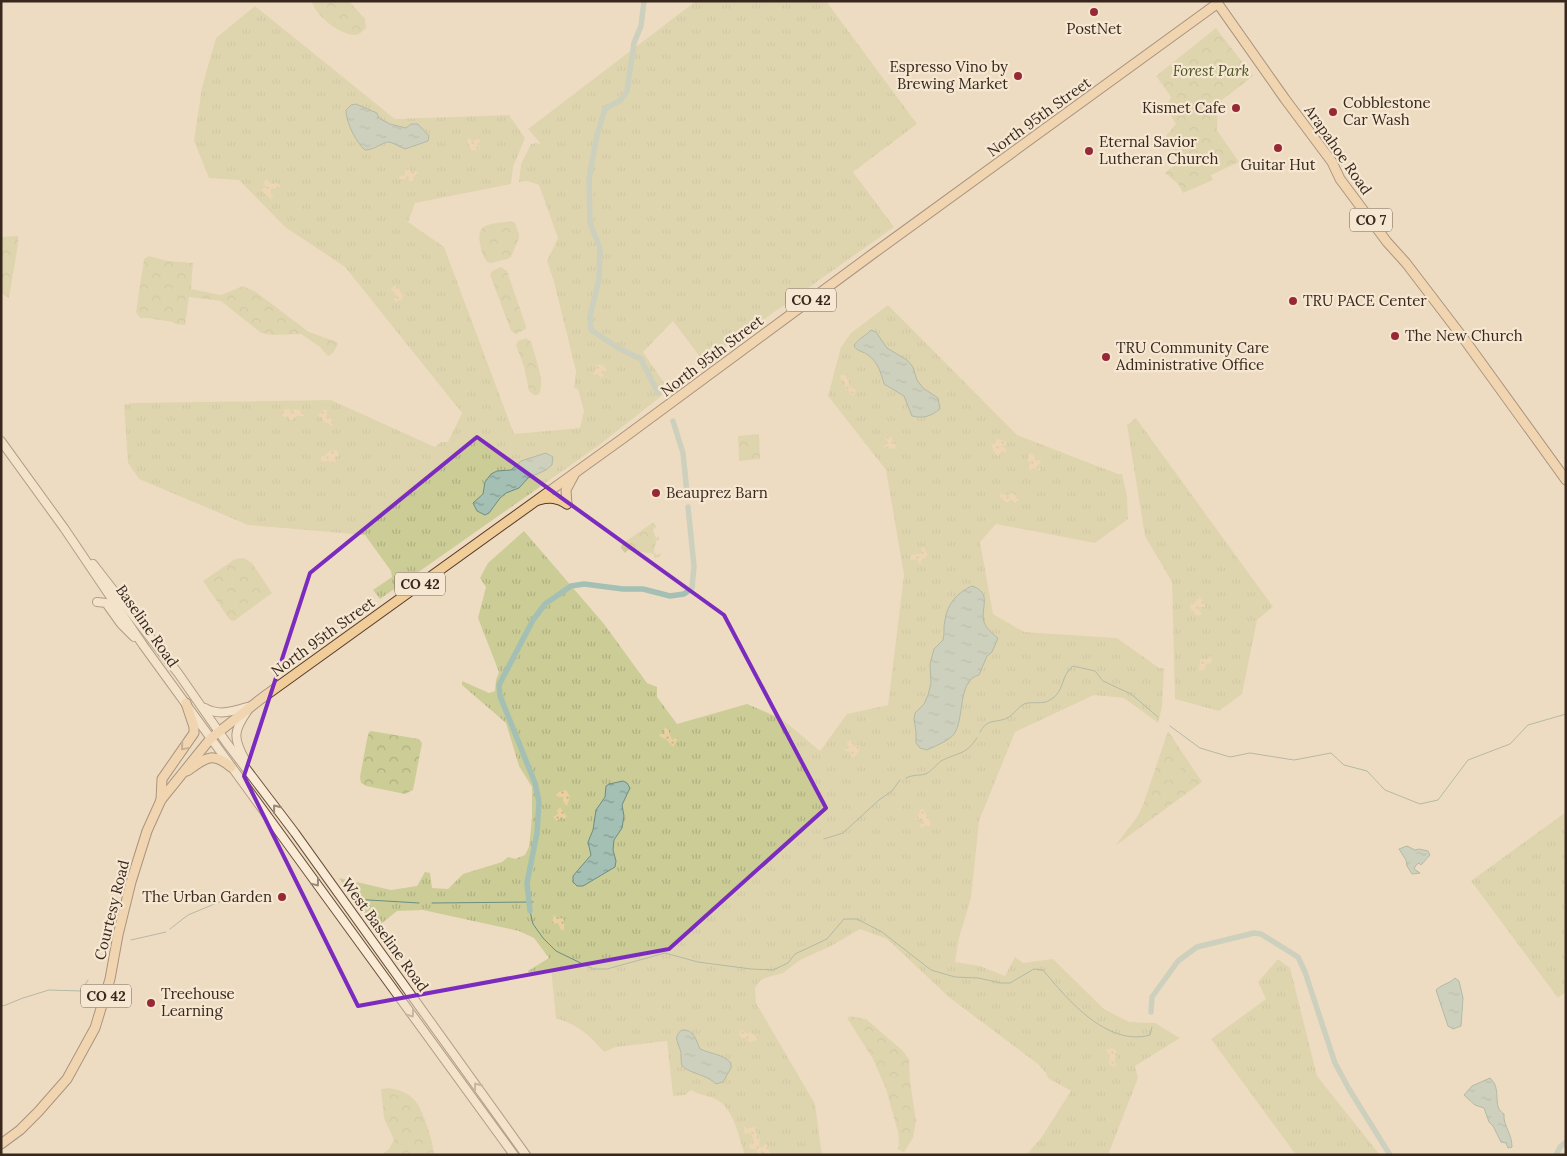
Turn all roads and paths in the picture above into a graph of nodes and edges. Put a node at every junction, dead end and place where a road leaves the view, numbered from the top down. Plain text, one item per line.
1 (1218, 2) edge
2 (1, 441) edge
3 (575, 473) junction
4 (1566, 480) edge
5 (537, 501) junction
6 (64, 528) junction
7 (97, 602) dead end
8 (143, 644) junction
9 (186, 703) junction
10 (200, 703) junction
11 (251, 706) junction
12 (220, 731) junction
13 (211, 738) junction
14 (231, 767) junction
15 (181, 775) junction
16 (257, 784) junction
17 (161, 800) junction
18 (1, 1144) edge
19 (514, 1155) edge
20 (526, 1155) edge

1 - 3 main road, North 95th Street / CO 42
1 - 4 main road, Arapahoe Road / CO 7
2 - 6 main road, Baseline Road
3 - 5 main road, North 95th Street / CO 42
3 - 5 main road
5 - 11 main road, North 95th Street / CO 42
6 - 8 main road, Baseline Road
6 - 10 main road, Baseline Road
7 - 8 main road
8 - 9 main road, Baseline Road
9 - 13 main road, Baseline Road
9 -> 17 main road
10 - 11 main road
10 - 12 main road, Baseline Road
11 - 12 main road, North 95th Street / CO 42
11 - 16 main road
12 - 13 main road, Courtesy Road / CO 42
12 - 16 main road, West Baseline Road
13 - 14 main road, West Baseline Road
13 - 15 main road, Courtesy Road / CO 42
14 - 15 main road
14 -> 19 main road, West Baseline Road
15 - 17 main road, Courtesy Road / CO 42
20 -> 16 main road, West Baseline Road
17 - 18 main road, Courtesy Road / CO 42

